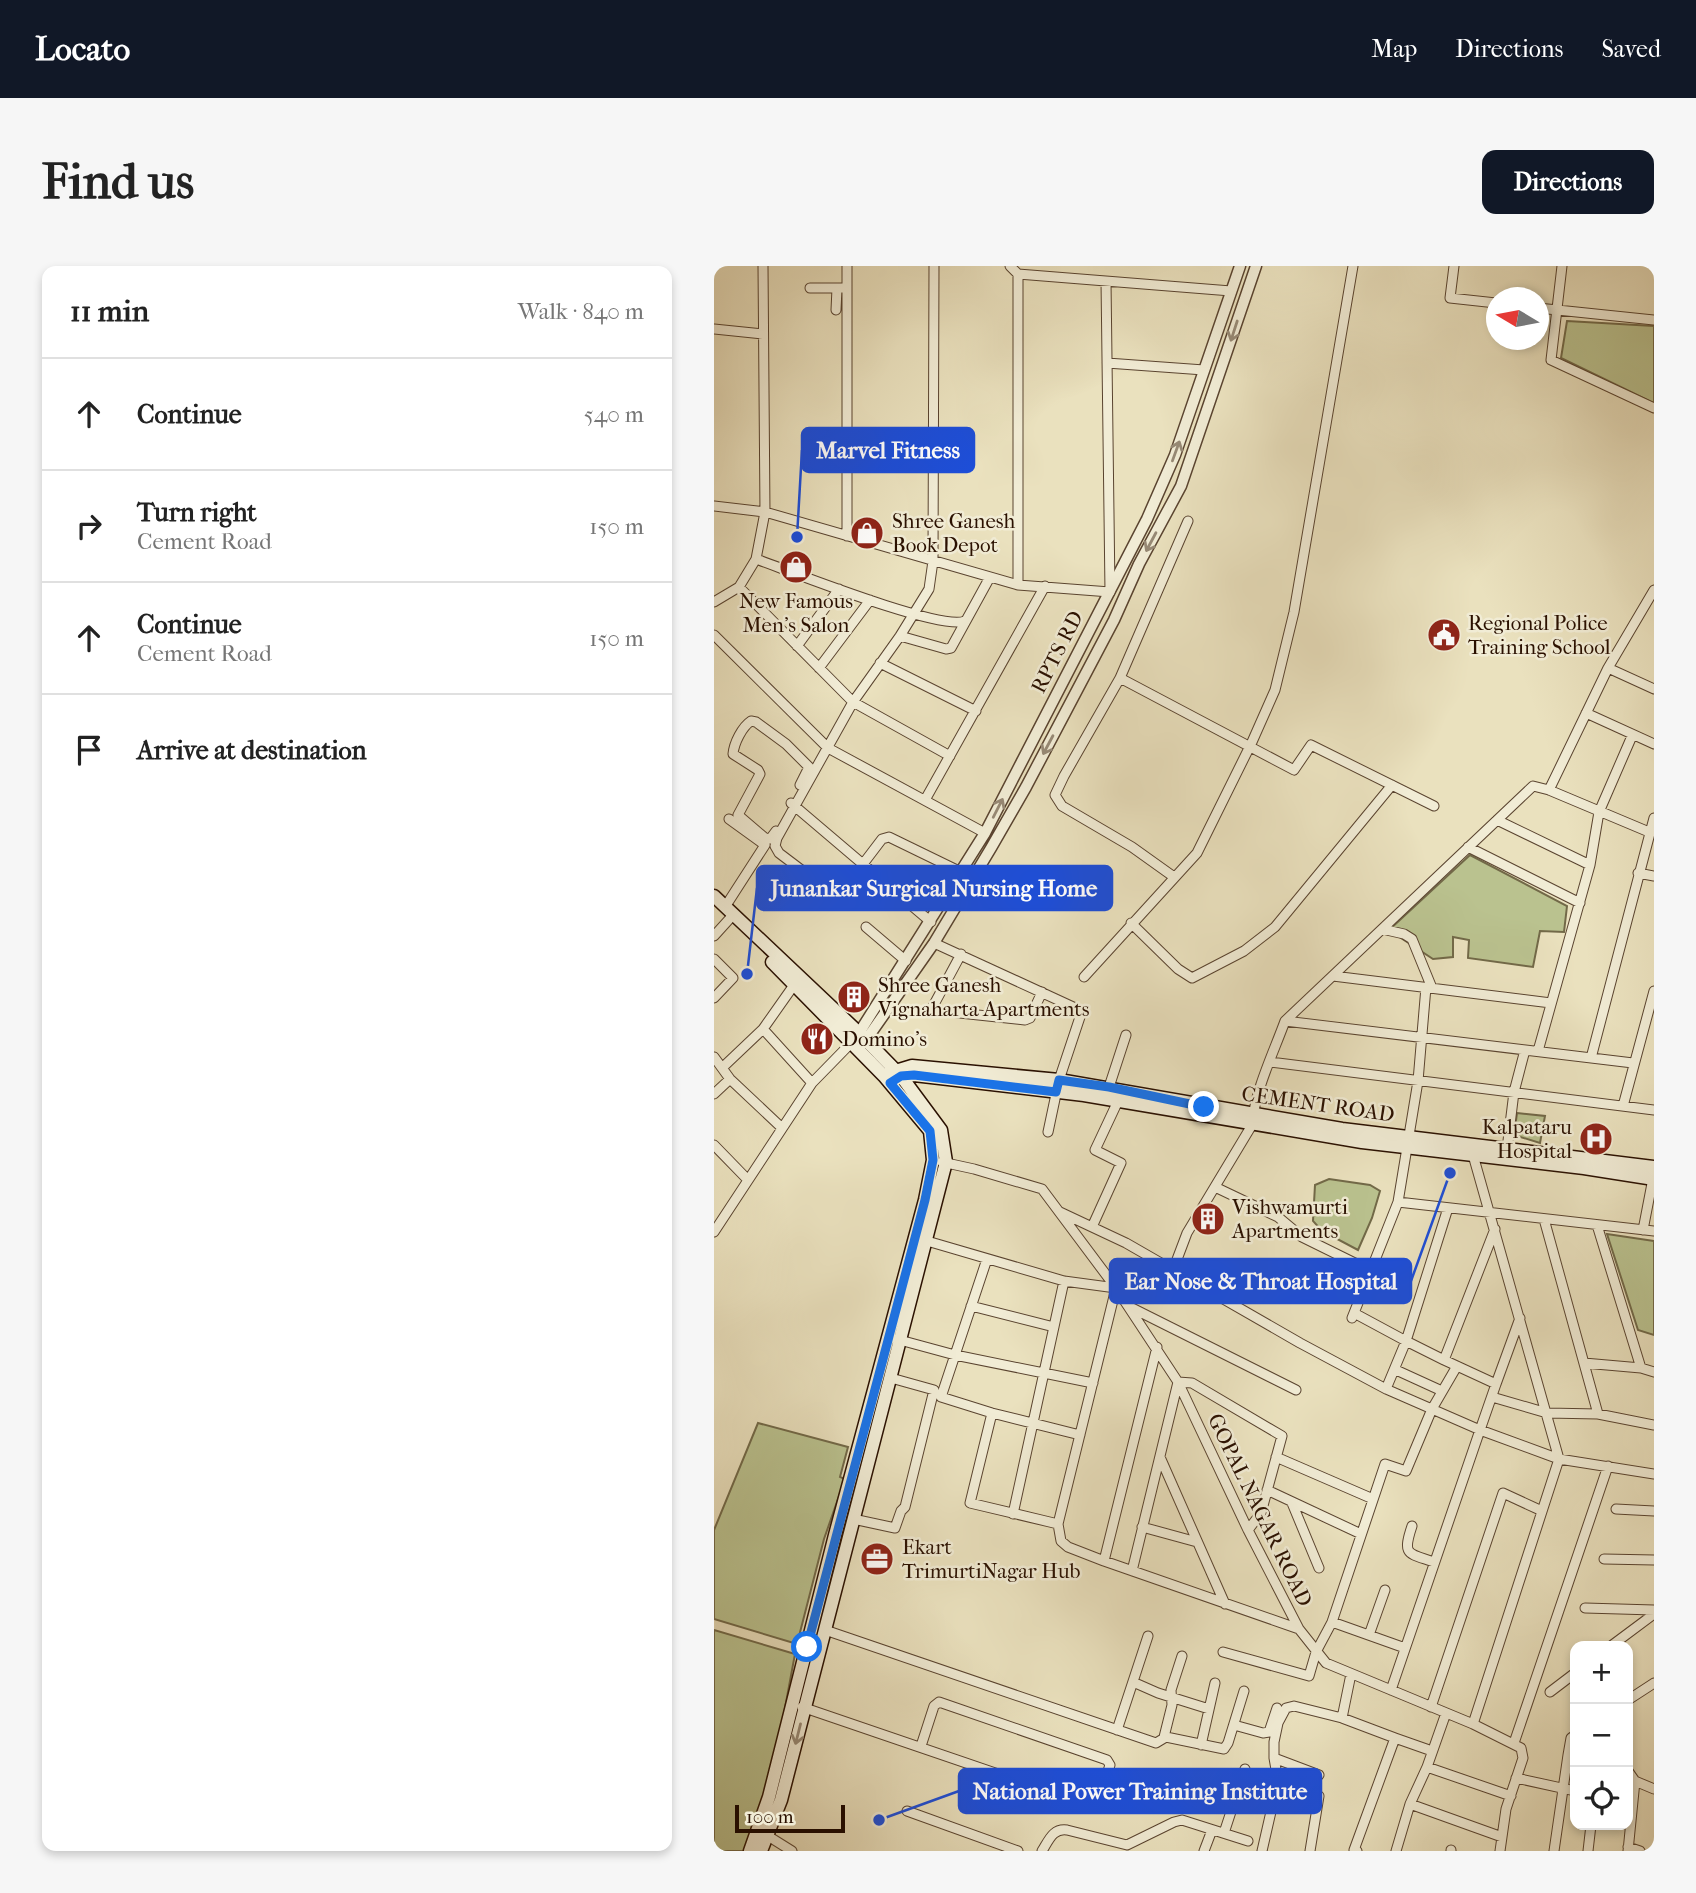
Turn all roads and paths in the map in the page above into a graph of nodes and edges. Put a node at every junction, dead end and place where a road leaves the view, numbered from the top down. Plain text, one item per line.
1 (763, 266) edge
2 (846, 266) edge
3 (934, 266) edge
4 (1010, 266) edge
5 (1240, 266) edge
6 (1256, 266) edge
7 (1353, 266) edge
8 (1454, 266) edge
9 (1562, 266) edge
10 (1018, 274) junction
11 (1106, 281) junction
12 (810, 288) dead end
13 (842, 288) junction
14 (1231, 291) junction
15 (1486, 302) edge
16 (1549, 309) edge
17 (836, 310) dead end
18 (1556, 310) junction
19 (1654, 320) edge
20 (714, 329) edge
21 (763, 334) junction
22 (1107, 363) junction
23 (1204, 370) junction
24 (1654, 408) edge
25 (714, 506) edge
26 (765, 512) junction
27 (1188, 521) dead end
28 (847, 536) junction
29 (757, 559) junction
30 (933, 561) junction
31 (990, 577) junction
32 (1018, 585) junction
33 (1045, 586) junction
34 (739, 587) junction
35 (839, 589) junction
36 (1110, 592) junction
37 (1652, 596) edge
38 (870, 600) junction
39 (714, 602) edge
40 (915, 614) junction
41 (965, 621) junction
42 (714, 635) edge
43 (900, 636) junction
44 (797, 646) junction
45 (880, 663) junction
46 (819, 668) junction
47 (1608, 668) junction
48 (1120, 678) junction
49 (1654, 690) edge
50 (853, 702) junction
51 (976, 710) junction
52 (1586, 713) junction
53 (1632, 736) junction
54 (1654, 744) edge
55 (1250, 746) junction
56 (828, 748) junction
57 (950, 756) junction
58 (809, 774) junction
59 (1392, 785) junction
60 (1549, 790) junction
61 (925, 800) junction
62 (793, 804) junction
63 (1434, 806) dead end
64 (1600, 812) junction
65 (1654, 818) edge
66 (729, 819) dead end
67 (1497, 820) junction
68 (1649, 832) junction
69 (985, 833) junction
70 (1468, 847) junction
71 (863, 864) junction
72 (1590, 866) junction
73 (961, 872) junction
74 (1638, 873) junction
75 (1654, 876) edge
76 (1174, 877) junction
77 (812, 878) dead end
78 (714, 896) edge
79 (1580, 903) junction
80 (725, 912) edge
81 (931, 922) junction
82 (1131, 923) junction
83 (866, 927) dead end
84 (1382, 929) junction
85 (714, 936) edge
86 (934, 943) junction
87 (961, 954) junction
88 (714, 959) edge
89 (906, 961) junction
90 (1333, 976) junction
91 (1084, 977) dead end
92 (794, 985) junction
93 (1429, 988) junction
94 (1654, 991) edge
95 (1042, 992) junction
96 (714, 998) edge
97 (1551, 1003) junction
98 (1285, 1021) junction
99 (763, 1029) junction
100 (1126, 1035) dead end
101 (1420, 1037) junction
102 (859, 1038) junction
103 (1525, 1050) junction
104 (1538, 1051) junction
105 (714, 1057) edge
106 (1591, 1058) junction
107 (1270, 1062) junction
108 (1633, 1063) junction
109 (723, 1066) junction
110 (893, 1076) junction
111 (730, 1079) junction
112 (1418, 1081) junction
113 (812, 1083) junction
114 (1058, 1086) junction
115 (1109, 1087) junction
116 (1514, 1092) junction
117 (714, 1094) edge
118 (1118, 1101) junction
119 (1623, 1106) junction
120 (1654, 1110) edge
121 (1252, 1119) junction
122 (782, 1128) junction
123 (1048, 1132) dead end
124 (1408, 1142) junction
125 (714, 1145) edge
126 (1507, 1149) junction
127 (1473, 1155) junction
128 (939, 1161) junction
129 (1653, 1174) edge
130 (748, 1180) junction
131 (1215, 1187) junction
132 (1398, 1202) junction
133 (1448, 1208) junction
134 (1059, 1211) junction
135 (1490, 1213) junction
136 (1544, 1219) junction
137 (1597, 1225) junction
138 (715, 1226) edge
139 (1091, 1227) junction
140 (1495, 1229) junction
141 (1643, 1230) junction
142 (1654, 1231) edge
143 (927, 1241) junction
144 (987, 1259) junction
145 (1173, 1270) junction
146 (1371, 1271) junction
147 (1064, 1281) junction
148 (1116, 1288) junction
149 (971, 1306) junction
150 (1129, 1306) junction
151 (1520, 1318) junction
152 (1054, 1327) junction
153 (895, 1339) junction
154 (1406, 1341) junction
155 (1157, 1347) junction
156 (955, 1355) junction
157 (1444, 1360) junction
158 (1584, 1363) junction
159 (1457, 1366) junction
160 (1641, 1368) junction
161 (1396, 1370) junction
162 (1654, 1372) edge
163 (1044, 1373) junction
164 (891, 1378) junction
165 (1178, 1382) junction
166 (1093, 1383) junction
167 (1496, 1384) junction
168 (1386, 1389) junction
169 (1296, 1390) dead end
170 (1441, 1391) junction
171 (1492, 1397) junction
172 (1432, 1409) junction
173 (992, 1413) junction
174 (1547, 1413) junction
175 (1598, 1414) junction
176 (1033, 1424) junction
177 (1654, 1425) edge
178 (1480, 1430) junction
179 (1080, 1435) junction
180 (1160, 1457) junction
181 (1276, 1457) junction
182 (1559, 1459) junction
183 (1608, 1466) junction
184 (1654, 1474) edge
185 (1267, 1490) junction
186 (1373, 1499) junction
187 (1292, 1503) junction
188 (1616, 1509) dead end
189 (1542, 1511) junction
190 (1654, 1511) edge
191 (1013, 1514) junction
192 (853, 1519) junction
193 (1058, 1524) junction
194 (1412, 1526) dead end
195 (1142, 1527) junction
196 (1248, 1530) junction
197 (1361, 1534) junction
198 (1197, 1542) junction
199 (1604, 1559) dead end
200 (1654, 1560) edge
201 (1104, 1561) junction
202 (1434, 1562) junction
203 (1319, 1568) dead end
204 (1132, 1571) junction
205 (1385, 1590) dead end
206 (1225, 1604) junction
207 (1585, 1608) dead end
208 (1654, 1612) edge
209 (1332, 1622) junction
210 (1299, 1629) junction
211 (825, 1630) junction
212 (1369, 1635) junction
213 (1148, 1636) dead end
214 (1617, 1641) edge
215 (1405, 1648) junction
216 (1316, 1651) junction
217 (1223, 1652) dead end
218 (1181, 1656) dead end
219 (1351, 1674) junction
220 (1570, 1677) edge
221 (1133, 1682) junction
222 (1215, 1683) dead end
223 (1654, 1683) edge
224 (1391, 1690) junction
225 (1244, 1691) dead end
226 (1550, 1692) dead end
227 (1172, 1697) junction
228 (1633, 1697) edge
229 (799, 1706) junction
230 (1431, 1707) junction
231 (1277, 1708) dead end
232 (1209, 1709) junction
233 (1446, 1713) junction
234 (1342, 1718) junction
235 (1473, 1724) junction
236 (1234, 1725) junction
237 (1117, 1730) junction
238 (1164, 1737) junction
239 (1395, 1738) junction
240 (1514, 1743) junction
241 (1201, 1745) junction
242 (921, 1746) junction
243 (1432, 1751) junction
244 (1274, 1758) junction
245 (1570, 1763) edge
246 (1427, 1767) junction
247 (1245, 1769) dead end
248 (1319, 1775) dead end
249 (1516, 1778) junction
250 (1634, 1781) joint
251 (1563, 1788) junction
252 (1654, 1789) edge
253 (1570, 1790) edge
254 (1319, 1796) dead end
255 (1511, 1796) junction
256 (1410, 1804) junction
257 (906, 1811) dead end
258 (1212, 1830) junction
259 (1590, 1830) edge
260 (1224, 1833) junction
261 (768, 1836) junction
262 (1502, 1837) junction
263 (1248, 1842) dead end
264 (1628, 1849) edge
265 (750, 1851) edge
266 (761, 1851) edge
267 (792, 1851) edge
268 (1018, 1851) edge
269 (1042, 1851) edge
270 (1204, 1851) edge
271 (1262, 1851) edge
272 (1310, 1851) edge
273 (1357, 1851) edge
274 (1396, 1851) edge
275 (1500, 1851) edge
276 (1554, 1851) edge
277 (1588, 1851) edge
278 (1640, 1851) edge

1 - 21 street
2 - 13 street
3 - 30 street
4 - 10 street
5 - 14 street, RPTS RD
6 -> 86 street
7 - 55 street
8 - 15 street
9 - 18 street
10 - 11 street
10 - 32 street
11 - 14 street
11 - 22 street
12 - 13 street
13 - 17 street
13 - 28 street
14 - 23 street, RPTS RD
16 - 18 street
18 - 19 street
18 - 24 street
20 - 21 street
21 - 26 street
22 - 23 street
22 - 36 street
36 -> 23 street, RPTS RD
25 - 26 street
26 - 28 street
26 - 29 street
27 - 48 street
28 - 30 street
29 - 34 street
29 - 35 street
30 - 31 street
30 - 40 street
31 - 32 street
31 - 41 street
32 - 33 street
33 - 36 street
33 - 51 street
34 - 39 street
34 - 44 street
35 - 38 street
35 - 44 street
69 -> 36 street, RPTS RD
37 - 47 street
38 - 40 street
38 - 46 street
40 - 41 street
40 - 43 street
41 - 43 street
42 - 56 street
43 - 45 street
44 - 46 street
45 - 50 street
45 - 51 street
46 - 50 street
47 - 49 street
47 - 52 street
48 - 55 street
48 - 76 street
50 - 56 street
50 - 57 street
51 - 57 street
52 - 53 street
52 - 60 street
53 - 54 street
53 - 64 street
55 - 59 street
55 - 76 street
56 - 58 street
56 - 61 street
57 - 61 street
58 - 62 street
58 - 62 street
59 - 63 street
59 - 82 street
60 - 64 street
60 - 67 street
61 - 69 street
62 - 71 street
62 - 77 street
62 - 81 street
64 - 68 street
64 - 72 street
65 - 68 street
66 - 80 street
67 - 70 street
67 - 72 street
68 - 74 street
69 - 73 street, RPTS RD
70 - 79 street
70 - 84 street
71 - 73 street
71 - 81 street
72 - 79 street
73 - 81 street, RPTS RD
74 - 75 street
74 - 106 street
76 - 82 street
78 - 80 main road
79 - 97 street
80 - 85 street
80 - 92 main road
80 - 102 main road
81 - 89 street, RPTS RD
82 - 91 street
83 - 89 street
84 - 90 street
84 - 93 street
86 - 87 street
86 - 102 street
87 - 95 street
87 - 95 street
88 - 96 street
89 - 102 street, RPTS RD
90 - 93 street
90 - 98 street
92 - 99 street
92 - 102 main road
93 - 97 street
93 - 101 street
94 - 108 street
95 - 114 street
97 - 104 street
98 - 101 street
98 - 107 street
99 - 109 street
99 - 113 street
100 - 115 street
101 - 103 street
101 - 112 street
102 - 110 main road
102 - 113 street
103 - 104 street
103 - 116 street
104 - 106 street
105 - 109 street
106 - 108 street
107 - 112 street
107 - 121 street
108 - 119 street
109 - 111 street
110 - 114 main road, CEMENT ROAD
110 - 128 main road
111 - 117 street
111 - 122 street
112 - 116 street
112 - 124 street
113 - 122 street
114 - 115 main road, CEMENT ROAD
114 - 118 main road, CEMENT ROAD
114 - 123 street
115 - 121 main road, CEMENT ROAD
116 - 119 street
116 - 126 street
118 - 121 main road, CEMENT ROAD
118 - 139 street
119 - 120 street
121 - 124 main road, CEMENT ROAD
121 - 131 street
122 - 130 street
124 - 126 main road, CEMENT ROAD
124 - 127 main road, CEMENT ROAD
124 - 132 street
125 - 130 street
126 - 129 main road, CEMENT ROAD
127 - 129 main road, CEMENT ROAD
127 - 135 street
128 - 134 street, GOPAL NAGAR ROAD
128 - 143 main road
128 - 153 main road
129 - 141 street
130 - 138 street
131 - 145 street
131 - 146 street
132 - 133 street
132 - 146 street
133 - 135 street
133 - 154 street
134 - 139 street
134 - 148 street, GOPAL NAGAR ROAD
135 - 136 street
135 - 140 street
136 - 137 street
136 - 158 street
137 - 141 street
137 - 160 street
139 - 145 street
140 - 151 street
140 - 157 street
141 - 142 street
143 - 144 street
143 - 153 main road
144 - 147 street
144 - 149 street
145 - 168 street
146 - 154 street
147 - 148 street
147 - 152 street
148 - 150 street, GOPAL NAGAR ROAD
148 - 166 street
149 - 152 street
149 - 156 street
150 - 155 street, GOPAL NAGAR ROAD
150 - 169 street
151 - 167 street
151 - 174 street
152 - 163 street
153 - 156 street
153 - 164 main road
153 - 229 main road
154 - 157 street
154 - 161 street
155 - 165 street, GOPAL NAGAR ROAD
155 - 201 street
156 - 163 street
156 - 173 street
157 - 159 street
158 - 160 street
158 - 175 street
159 - 167 street
159 - 170 street
160 - 162 street
161 - 168 street
161 - 170 street
163 - 166 street
163 - 176 street
164 - 192 main road
164 - 192 street
165 - 180 street
165 - 181 street
165 - 196 street, GOPAL NAGAR ROAD
166 - 179 street
167 - 171 street
168 - 172 street
170 - 172 street
171 - 174 street
171 - 178 street
172 - 178 street
172 - 186 street
173 - 176 street
173 - 191 street
174 - 175 street
174 - 182 street
175 - 177 street
176 - 179 street
176 - 191 street
178 - 182 street
178 - 202 street
179 - 193 street
180 - 195 street
180 - 198 street
181 - 185 street
181 - 186 street
182 - 183 street
182 - 189 street
183 - 184 street
183 - 240 street
185 - 187 street
185 - 196 street
186 - 197 street
187 - 197 street
187 - 203 street
188 - 190 street
189 - 230 street
189 - 235 street
191 - 193 street
192 - 211 main road
193 - 201 street
194 - 202 street
195 - 198 street
195 - 204 street
196 - 210 street, GOPAL NAGAR ROAD
197 - 209 street
198 - 206 street
199 - 200 street
201 - 204 street
202 - 215 street
204 - 206 street
205 - 212 street
206 - 210 street
207 - 208 street
208 - 214 street
209 - 212 street
209 - 216 street
210 - 216 street, GOPAL NAGAR ROAD
211 - 229 main road
211 - 237 street
212 - 215 street
213 - 221 street
215 - 224 street
216 - 217 street
216 - 219 street, GOPAL NAGAR ROAD
218 - 227 street
219 - 224 street, GOPAL NAGAR ROAD
219 - 234 street
220 - 226 street
221 - 227 street
221 - 237 street
222 - 232 street
223 - 228 street
224 - 230 street, GOPAL NAGAR ROAD
225 - 236 street
227 - 232 street
227 - 238 street
229 - 242 street
229 -> 261 main road
229 - 265 main road
230 - 233 street, GOPAL NAGAR ROAD
231 - 236 street
232 - 241 street
233 - 235 street, GOPAL NAGAR ROAD
233 - 243 street
234 - 239 street
234 - 244 street
235 - 240 street, GOPAL NAGAR ROAD
236 - 241 street
237 - 238 street
238 - 241 street
239 - 243 street
239 - 273 street
240 - 249 street
242 - 242 street
243 - 246 street
244 - 248 street
244 - 271 street
245 - 251 street
246 - 255 street
246 - 256 street
247 - 260 street
249 - 251 street
249 - 255 street
250 - 252 street
250 - 264 street
251 - 253 street
251 - 276 street
254 - 272 street
255 - 262 street
256 - 262 street
256 - 274 street
257 - 268 street
258 - 260 street
258 - 269 street
258 - 270 street
259 - 277 street
260 - 263 street
261 - 266 main road
261 - 267 street
262 - 275 street
264 - 278 street

